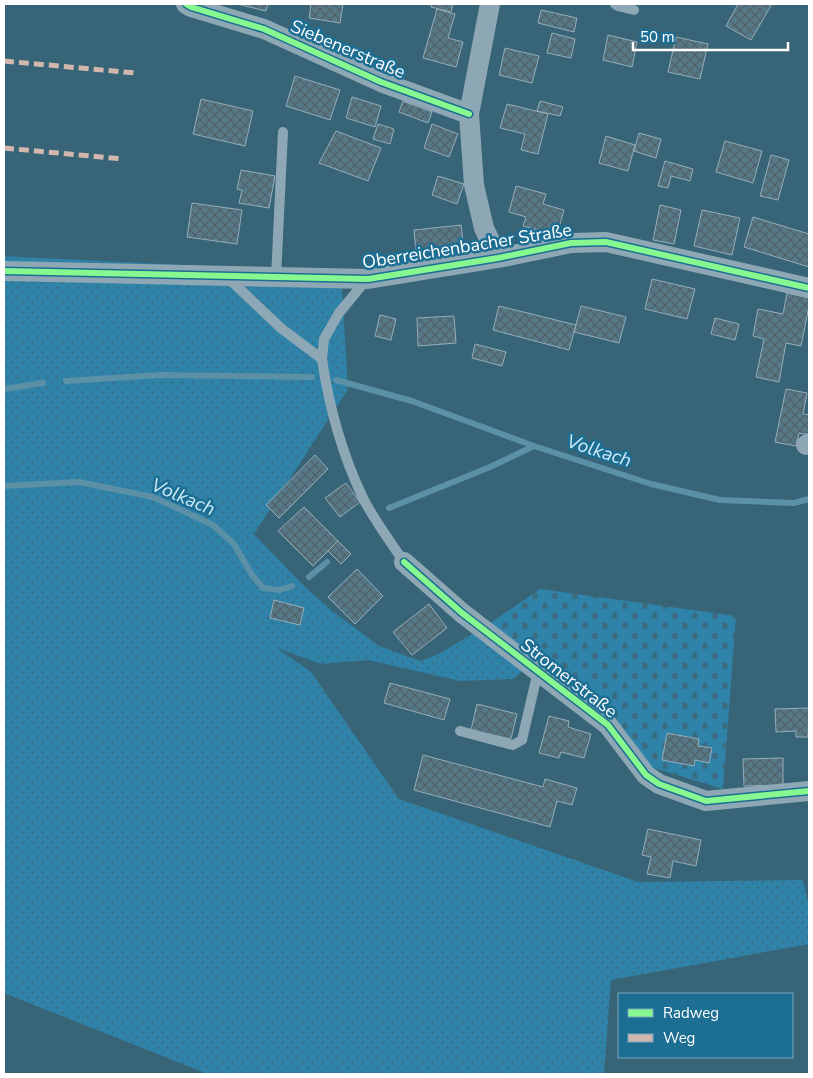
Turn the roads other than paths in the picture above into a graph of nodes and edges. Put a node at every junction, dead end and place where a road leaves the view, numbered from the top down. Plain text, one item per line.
1 (186, 4) edge
2 (490, 4) edge
3 (615, 4) edge
4 (634, 10) dead end
5 (469, 114) junction
6 (283, 132) dead end
7 (498, 258) junction
8 (4, 271) edge
9 (224, 275) junction
10 (276, 277) junction
11 (368, 279) junction
12 (809, 288) edge
13 (322, 359) junction
14 (404, 562) joint
15 (538, 671) junction
16 (460, 731) dead end
17 (809, 791) edge

1 - 5 street, Siebenerstraße
2 - 5 street
3 - 4 lane
5 - 7 street
6 - 10 lane
7 - 11 street, Oberreichenbacher Straße
7 - 12 street, Oberreichenbacher Straße
8 - 9 street, Oberreichenbacher Straße
9 - 10 street, Oberreichenbacher Straße
9 - 13 lane
10 - 11 street, Oberreichenbacher Straße
11 - 13 lane, Stromerstraße
13 - 14 lane, Stromerstraße
14 - 15 street, Stromerstraße
15 - 16 lane
15 - 17 street, Stromerstraße

